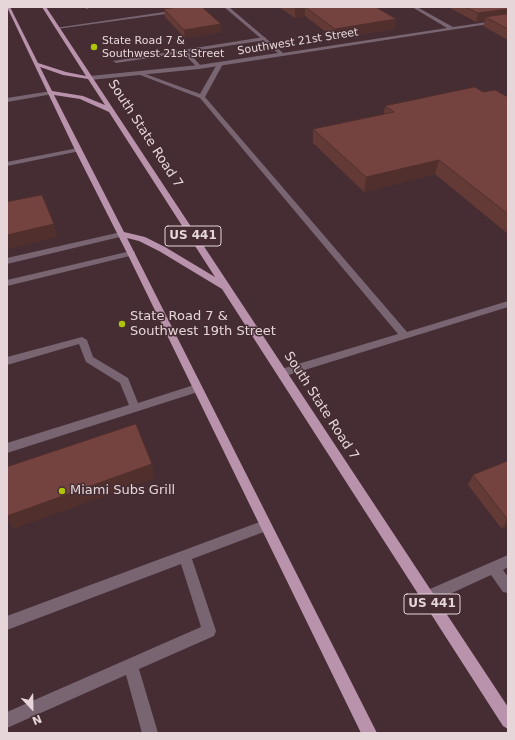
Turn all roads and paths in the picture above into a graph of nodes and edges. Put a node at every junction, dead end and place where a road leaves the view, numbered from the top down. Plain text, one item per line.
1 (8, 7) edge
2 (44, 7) edge
3 (226, 7) edge
4 (414, 7) edge
5 (180, 11) edge
6 (508, 20) edge
7 (57, 28) junction
8 (452, 29) junction
9 (264, 39) junction
10 (184, 51) junction
11 (282, 54) junction
12 (116, 61) dead end
13 (36, 64) junction
14 (220, 64) junction
15 (199, 67) junction
16 (138, 74) junction
17 (90, 78) junction
18 (51, 93) junction
19 (202, 97) junction
20 (7, 100) edge
21 (112, 111) junction
22 (78, 150) junction
23 (7, 164) edge
24 (121, 234) junction
25 (131, 253) junction
26 (7, 261) edge
27 (7, 284) edge
28 (226, 288) junction
29 (508, 304) edge
30 (405, 336) junction
31 (7, 361) edge
32 (282, 373) junction
33 (197, 388) junction
34 (134, 408) junction
35 (7, 448) edge
36 (265, 526) junction
37 (185, 556) junction
38 (508, 561) edge
39 (493, 568) junction
40 (508, 588) edge
41 (428, 597) junction
42 (7, 623) edge
43 (131, 665) junction
44 (7, 720) edge
45 (508, 721) edge
46 (150, 733) edge
47 (369, 733) edge

1 - 13 main road
2 - 7 main road, South State Road 7 / US 441
3 - 9 street
4 - 8 street
5 - 7 street
6 - 8 street, Southwest 21st Street
7 - 17 main road, South State Road 7 / US 441
8 - 11 street, Southwest 21st Street
9 - 10 street
9 - 11 street
10 - 12 street
10 - 15 street
11 - 14 street, Southwest 21st Street
13 - 17 main road
13 - 18 main road
14 - 15 street, Southwest 21st Street
14 - 19 street
15 - 16 street, Southwest 21st Street
16 - 17 street, Southwest 21st Street
16 - 19 street
17 - 21 main road, South State Road 7 / US 441
18 - 20 street
18 - 21 main road
18 - 22 main road
19 - 30 street
21 - 28 main road, South State Road 7 / US 441
22 - 23 street
22 - 24 main road
24 - 25 main road
24 - 26 street
24 - 28 main road
25 - 27 street
25 - 33 main road
28 - 32 main road, South State Road 7 / US 441
29 - 30 street
30 - 32 street
31 - 34 street
32 - 41 main road, South State Road 7 / US 441
33 - 34 street
33 - 36 main road
34 - 35 street
36 - 37 street
36 - 47 main road
37 - 42 street
37 - 43 street
38 - 39 street
39 - 40 street
39 - 41 street
41 - 45 main road, South State Road 7 / US 441
43 - 44 street
43 - 46 street

